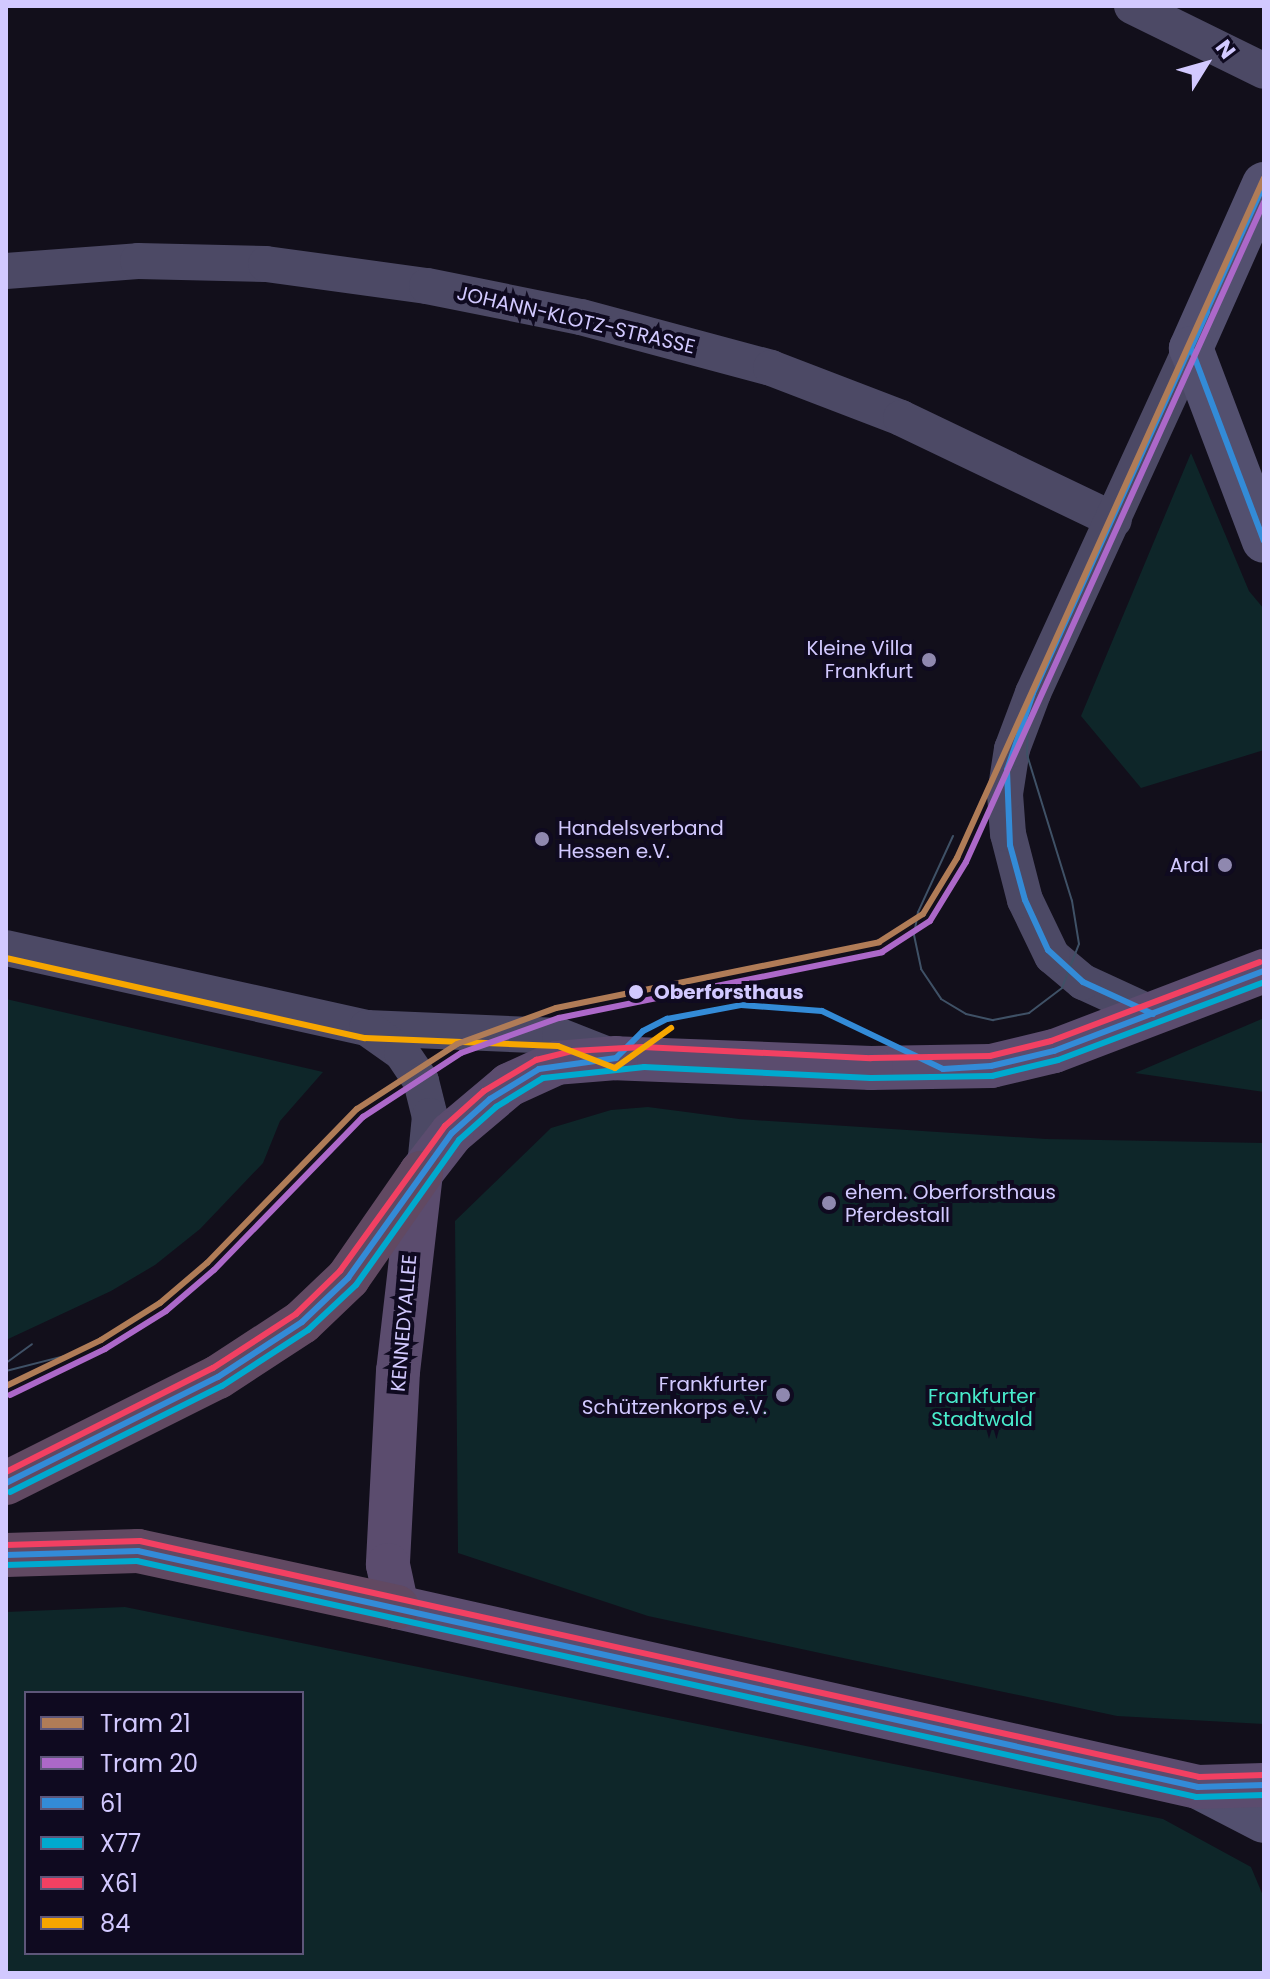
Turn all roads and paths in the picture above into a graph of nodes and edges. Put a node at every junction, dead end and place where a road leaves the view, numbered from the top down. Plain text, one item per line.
1 (1132, 6) edge
2 (1264, 71) edge
3 (1264, 184) edge
4 (6, 271) edge
5 (1191, 348) junction
6 (1114, 520) junction
7 (1264, 541) edge
8 (6, 948) edge
9 (1264, 971) edge
10 (1153, 1014) junction
11 (367, 1028) junction
12 (616, 1058) junction
13 (423, 1169) junction
14 (6, 1483) edge
15 (6, 1555) edge
16 (397, 1607) junction
17 (1264, 1785) edge
18 (1198, 1787) junction
19 (1264, 1821) edge

1 - 2 street
3 - 5 main road
4 - 6 street, JOHANN-KLOTZ-STRASSE
5 - 6 street
5 - 7 main road
6 - 10 street
8 - 11 street
9 - 10 main road
10 - 12 main road
11 - 12 street
11 - 13 street
12 - 13 main road
13 - 14 highway
13 - 16 main road, KENNEDYALLEE
15 - 16 highway
16 - 18 main road
17 - 18 main road
18 - 19 main road

